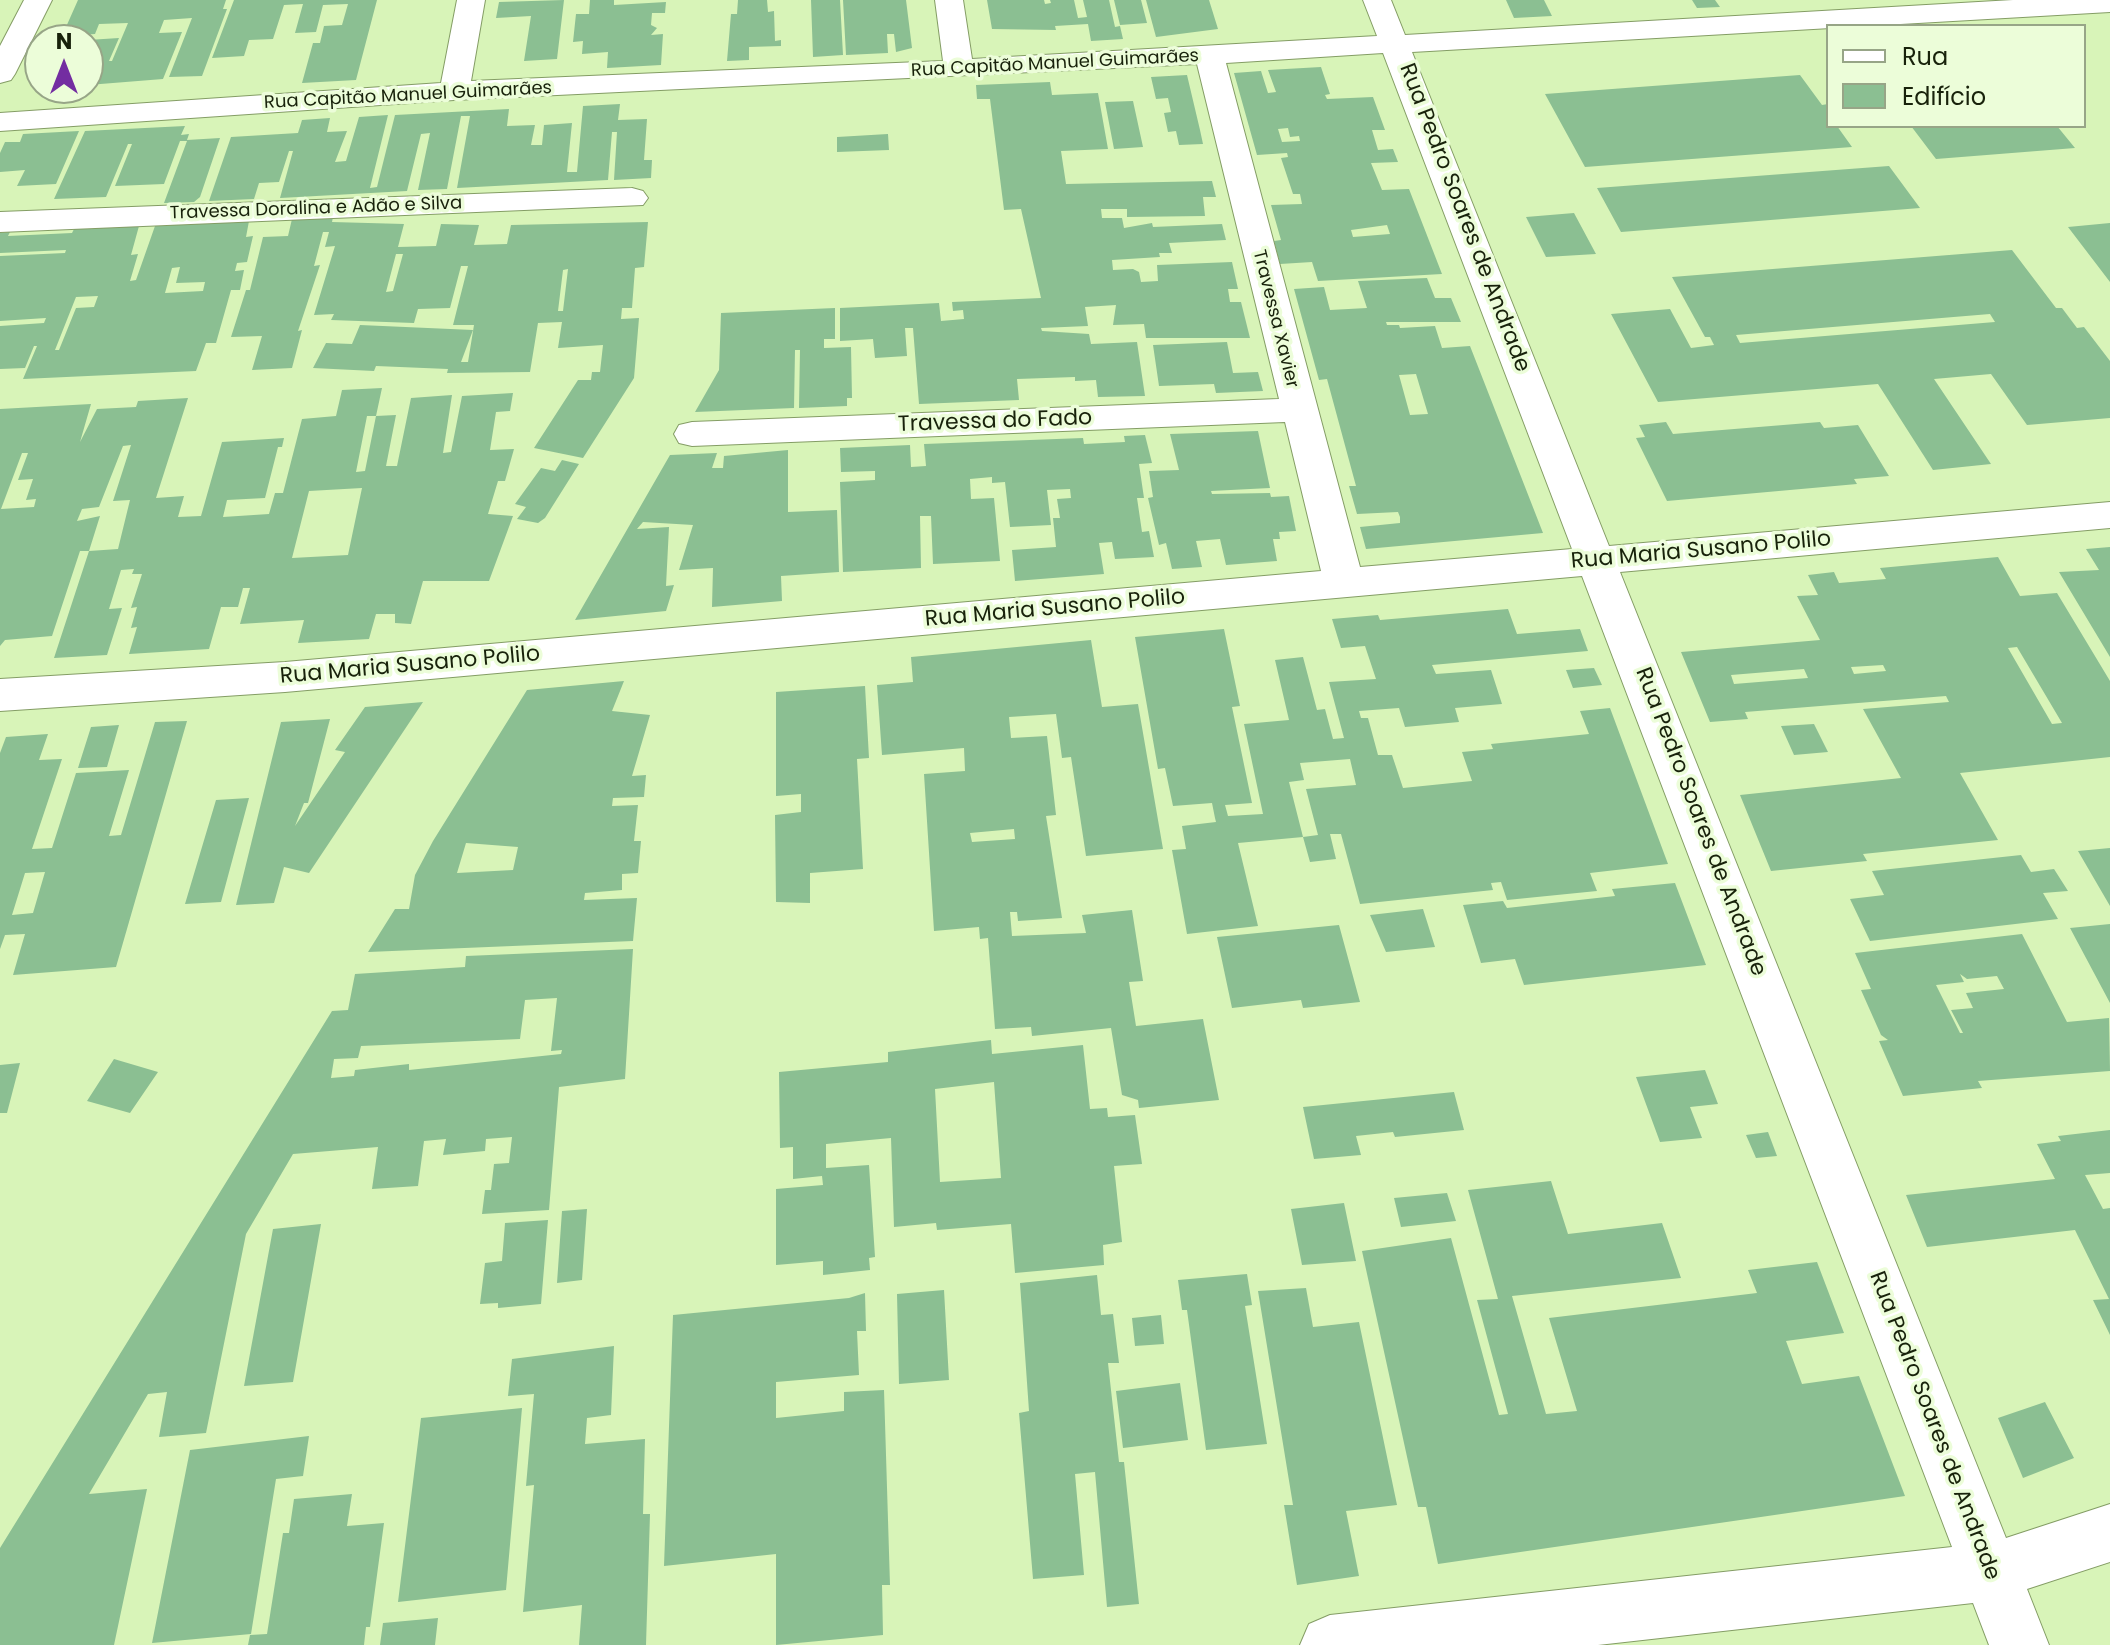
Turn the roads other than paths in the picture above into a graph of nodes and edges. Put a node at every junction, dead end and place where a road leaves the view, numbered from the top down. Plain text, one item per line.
1 (38, 0) edge
2 (471, 0) edge
3 (949, 0) edge
4 (1377, 0) edge
5 (2110, 3) edge
6 (1397, 46) junction
7 (1209, 55) junction
8 (959, 69) junction
9 (0, 74) edge
10 (454, 91) junction
11 (0, 122) edge
12 (632, 198) dead end
13 (0, 222) edge
14 (1298, 410) junction
15 (692, 434) dead end
16 (2110, 515) edge
17 (1598, 560) junction
18 (1344, 583) junction
19 (0, 695) edge
20 (2110, 1533) edge
21 (1991, 1572) junction
22 (1330, 1645) edge
23 (2019, 1645) edge

1 - 9 street
2 - 10 street
3 - 8 street
4 - 6 street, Rua Pedro Soares de Andrade
5 - 6 street, Rua Capitão Manuel Guimarães
6 - 7 street, Rua Capitão Manuel Guimarães
6 - 17 street, Rua Pedro Soares de Andrade
7 - 8 street, Rua Capitão Manuel Guimarães
7 - 14 street, Travessa Xavier
8 - 10 street, Rua Capitão Manuel Guimarães
10 - 11 street, Rua Capitão Manuel Guimarães
12 - 13 street, Travessa Doralina e Adão e Silva
14 - 15 street, Travessa do Fado
14 - 18 street, Travessa Xavier
16 - 17 street, Rua Maria Susano Polilo
17 - 18 street, Rua Maria Susano Polilo
17 - 21 street, Rua Pedro Soares de Andrade
18 - 19 street, Rua Maria Susano Polilo
20 - 21 street
21 - 22 street
21 - 23 street, Rua Pedro Soares de Andrade

